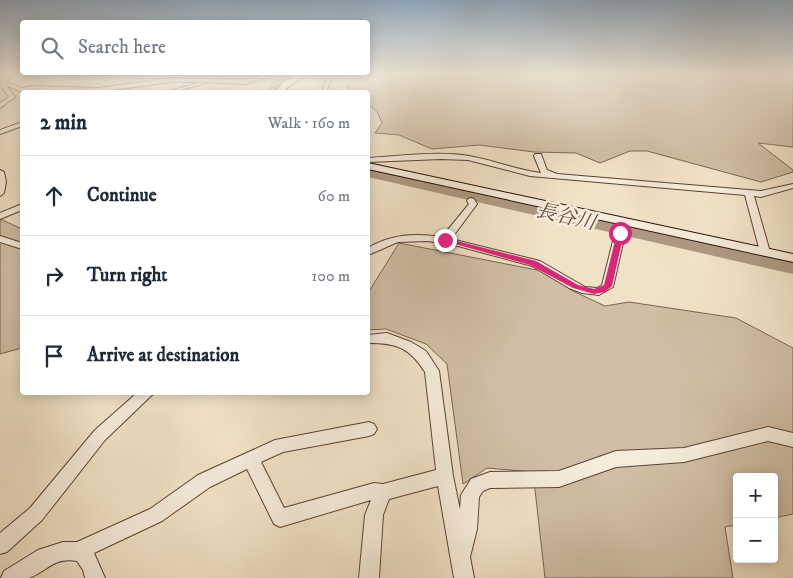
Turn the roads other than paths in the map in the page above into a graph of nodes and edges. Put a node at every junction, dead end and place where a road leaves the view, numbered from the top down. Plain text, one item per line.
1 (20, 125) edge
2 (0, 132) edge
3 (538, 156) dead end
4 (370, 160) edge
5 (370, 166) edge
6 (0, 174) edge
7 (556, 177) junction
8 (793, 186) edge
9 (0, 192) edge
10 (749, 193) junction
11 (471, 201) dead end
12 (20, 208) edge
13 (0, 216) edge
14 (623, 221) junction
15 (0, 239) edge
16 (445, 240) junction
17 (20, 245) edge
18 (370, 251) edge
19 (765, 252) junction
20 (793, 258) edge
21 (370, 339) edge
22 (145, 395) edge
23 (369, 429) dead end
24 (793, 440) edge
25 (251, 459) junction
26 (445, 476) junction
27 (383, 492) junction
28 (0, 545) edge
29 (78, 551) junction
30 (460, 558) junction
31 (11, 578) edge
32 (95, 578) edge
33 (369, 578) edge
34 (464, 578) edge

1 - 2 street
3 - 7 street
4 - 7 street
5 - 14 street
6 - 9 street
7 - 10 street
8 - 10 street
10 - 19 street
11 - 16 street
12 - 13 street
14 - 16 street
14 - 19 street
15 - 17 street
16 - 18 street
19 - 20 street
21 - 26 street
22 - 28 street
23 - 25 street
24 - 30 street
25 - 27 street
25 - 29 street
26 - 27 street
26 - 30 street
27 - 33 street
29 - 31 street
29 - 32 street
30 - 34 street

